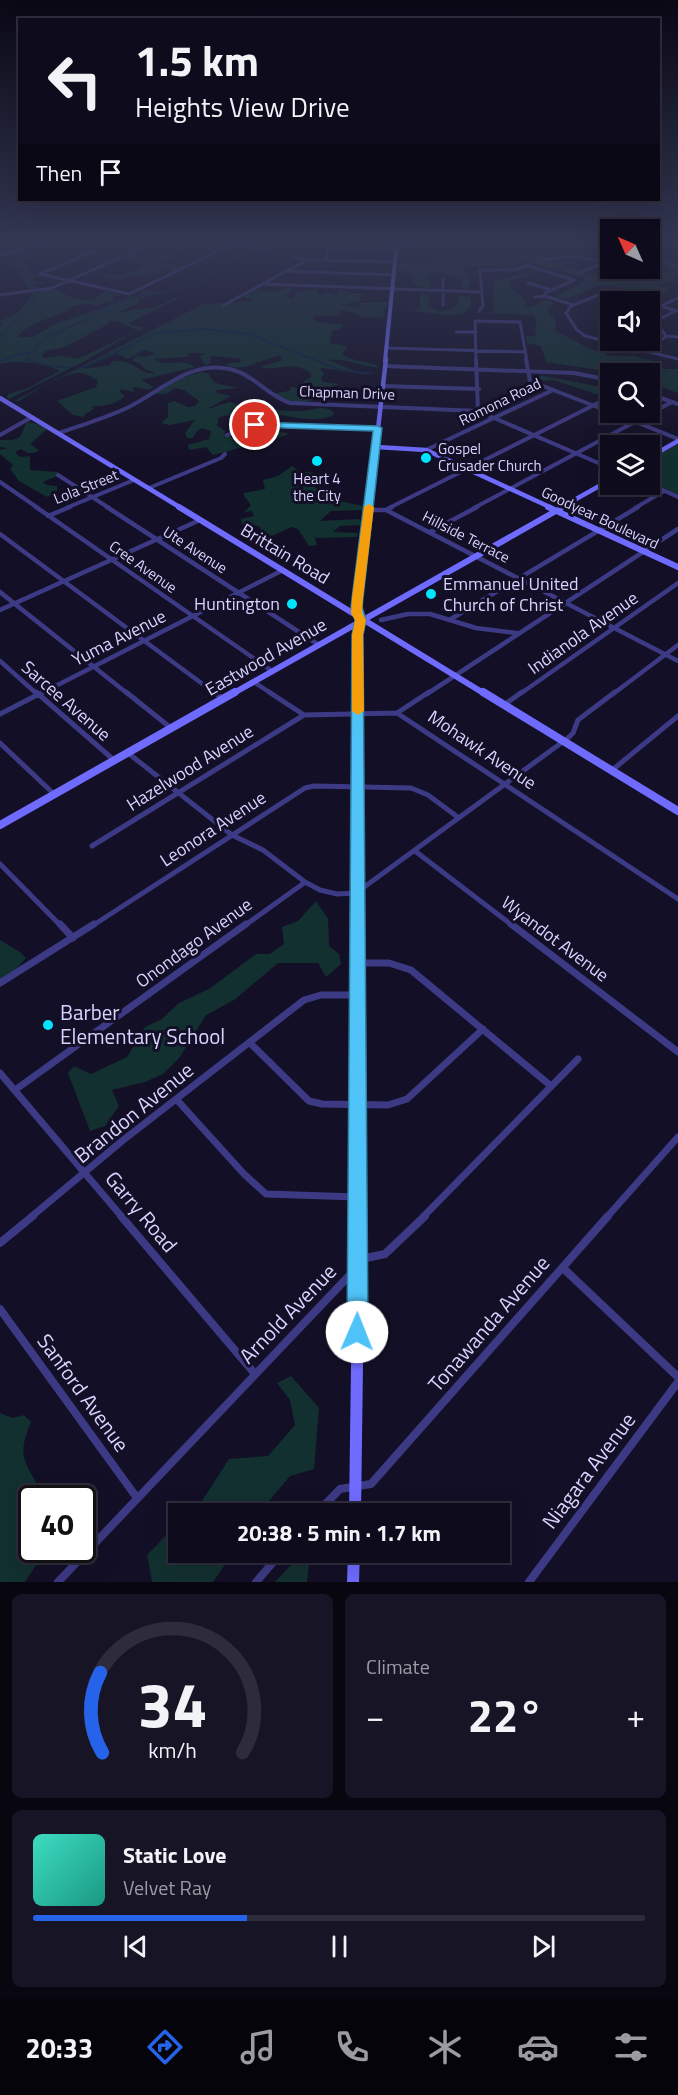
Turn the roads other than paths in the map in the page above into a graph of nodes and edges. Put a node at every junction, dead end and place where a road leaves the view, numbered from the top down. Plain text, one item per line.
1 (390, 316) edge
2 (568, 316) edge
3 (667, 316) edge
4 (456, 332) dead end
5 (476, 332) junction
6 (666, 336) junction
7 (678, 337) edge
8 (600, 339) edge
9 (477, 345) joint
10 (387, 348) junction
11 (477, 351) junction
12 (644, 351) edge
13 (525, 352) junction
14 (648, 352) junction
15 (678, 359) edge
16 (385, 366) junction
17 (478, 370) junction
18 (528, 371) junction
19 (600, 378) edge
20 (383, 386) junction
21 (479, 389) junction
22 (553, 390) junction
23 (0, 398) edge
24 (660, 398) edge
25 (600, 402) edge
26 (672, 402) junction
27 (678, 404) edge
28 (593, 405) junction
29 (381, 406) junction
30 (600, 408) edge
31 (660, 408) edge
32 (478, 411) junction
33 (32, 417) junction
34 (493, 418) junction
35 (633, 423) edge
36 (637, 423) edge
37 (378, 428) junction
38 (59, 434) junction
39 (0, 435) edge
40 (226, 435) dead end
41 (533, 435) junction
42 (678, 440) edge
43 (377, 447) junction
44 (426, 450) junction
45 (660, 451) edge
46 (576, 453) junction
47 (225, 454) dead end
48 (600, 464) edge
49 (466, 469) junction
50 (58, 475) dead end
51 (134, 480) junction
52 (0, 482) edge
53 (600, 486) edge
54 (149, 488) junction
55 (509, 489) junction
56 (660, 489) edge
57 (664, 491) junction
58 (678, 497) edge
59 (92, 498) junction
60 (369, 510) junction
61 (386, 510) junction
62 (556, 511) junction
63 (48, 516) junction
64 (200, 520) junction
65 (678, 529) edge
66 (598, 530) junction
67 (430, 532) junction
68 (0, 534) edge
69 (156, 540) junction
70 (644, 551) junction
71 (476, 556) junction
72 (111, 560) junction
73 (678, 567) edge
74 (283, 570) junction
75 (519, 578) junction
76 (64, 581) junction
77 (678, 583) edge
78 (0, 592) edge
79 (238, 593) junction
80 (565, 602) junction
81 (14, 603) junction
82 (0, 610) edge
83 (193, 616) junction
84 (451, 619) junction
85 (361, 620) junction
86 (381, 620) dead end
87 (614, 628) junction
88 (517, 633) junction
89 (144, 641) junction
90 (319, 645) junction
91 (678, 645) edge
92 (666, 655) junction
93 (0, 661) edge
94 (678, 661) edge
95 (93, 667) junction
96 (272, 671) junction
97 (455, 675) junction
98 (254, 682) junction
99 (39, 694) junction
100 (223, 699) junction
101 (504, 705) junction
102 (358, 713) junction
103 (397, 713) junction
104 (0, 714) edge
105 (304, 715) junction
106 (678, 716) edge
107 (171, 728) junction
108 (0, 742) edge
109 (563, 742) junction
110 (128, 753) junction
111 (115, 761) junction
112 (611, 771) junction
113 (506, 784) junction
114 (357, 786) junction
115 (179, 793) junction
116 (54, 795) junction
117 (678, 801) edge
118 (675, 809) edge
119 (459, 818) junction
120 (0, 825) edge
121 (231, 835) junction
122 (92, 846) dead end
123 (415, 851) junction
124 (0, 864) edge
125 (304, 883) junction
126 (356, 893) junction
127 (678, 899) edge
128 (73, 938) junction
129 (358, 963) junction
130 (0, 983) edge
131 (357, 995) junction
132 (483, 1029) junction
133 (250, 1043) junction
134 (678, 1052) edge
135 (578, 1059) dead end
136 (0, 1073) edge
137 (551, 1086) junction
138 (15, 1090) junction
139 (177, 1100) junction
140 (357, 1105) junction
141 (678, 1137) edge
142 (85, 1173) junction
143 (357, 1197) junction
144 (0, 1244) edge
145 (359, 1266) junction
146 (563, 1268) junction
147 (0, 1309) edge
148 (255, 1374) junction
149 (678, 1377) edge
150 (678, 1382) edge
151 (355, 1487) junction
152 (136, 1498) junction
153 (326, 1503) edge
154 (355, 1503) edge
155 (272, 1563) edge
156 (354, 1563) edge
157 (58, 1582) edge
158 (256, 1582) edge
159 (353, 1582) edge
160 (529, 1582) edge

1 - 10 street
2 - 8 street
3 - 6 street
4 - 5 street
5 - 9 street
5 - 13 street
6 - 7 street
6 - 14 street
9 - 11 street
10 - 11 street
10 - 16 street
11 - 13 street
11 - 17 street
12 - 14 street
13 - 18 street
14 - 15 street
16 - 17 street
16 - 20 street
17 - 18 street
17 - 21 street
18 - 19 street
18 - 22 street
20 - 21 street
20 - 29 street
21 - 32 street
22 - 28 street
22 - 34 street, Romona Road
23 - 33 street, Brittain Road
24 - 26 street
25 - 28 street
26 - 27 street
26 - 31 street
28 - 30 street
28 - 41 street
29 - 32 street, Chapman Drive
29 - 37 street
29 - 38 street, Chapman Drive
32 - 34 street
33 - 38 street, Brittain Road
33 - 39 street
34 - 41 street
34 - 44 street, Romona Road
35 - 46 street
36 - 42 street
37 - 40 street
37 - 43 street
38 - 51 street, Brittain Road
41 - 46 street
41 - 49 street
42 - 45 street
43 - 44 street, Goodyear Boulevard
43 - 60 street
44 - 49 street, Goodyear Boulevard
46 - 48 street
46 - 55 street
47 - 54 street
49 - 55 street, Goodyear Boulevard
49 - 61 street
50 - 59 street, Ute Avenue
51 - 54 street, Brittain Road
51 - 59 street, Lola Street
52 - 63 street, Cree Avenue
53 - 62 street, Eastwood Avenue
54 - 64 street, Brittain Road
55 - 62 street, Goodyear Boulevard
55 - 67 street
56 - 57 street
57 - 58 street
57 - 66 street
59 - 63 street, Lola Street
59 - 69 street, Ute Avenue
60 - 61 street, Hillside Terrace
60 - 85 street
61 - 67 street, Hillside Terrace
62 - 66 street, Goodyear Boulevard
62 - 71 street, Eastwood Avenue
63 - 72 street, Cree Avenue
64 - 69 street
64 - 74 street, Brittain Road
65 - 70 street
66 - 70 street, Goodyear Boulevard
66 - 75 street
67 - 71 street, Hillside Terrace
68 - 76 street
69 - 72 street
69 - 79 street, Ute Avenue
70 - 73 street, Goodyear Boulevard
70 - 80 street
71 - 75 street, Hillside Terrace
71 - 85 street, Eastwood Avenue
72 - 76 street
72 - 83 street, Cree Avenue
74 - 79 street, Yuma Avenue
74 - 85 street, Brittain Road
75 - 80 street, Hillside Terrace
75 - 84 street
76 - 81 street
76 - 89 street
77 - 87 street, Indianola Avenue
78 - 81 street
79 - 83 street, Yuma Avenue
79 - 90 street, Ute Avenue
80 - 87 street, Hillside Terrace
80 - 88 street
81 - 82 street
81 - 95 street
83 - 89 street, Yuma Avenue
83 - 96 street, Cree Avenue
84 - 86 street
84 - 88 street
85 - 90 street, Eastwood Avenue
85 - 97 street, Brittain Road
85 - 102 street
87 - 92 street, Hillside Terrace
87 - 101 street, Indianola Avenue
88 - 97 street
89 - 95 street, Yuma Avenue
89 - 100 street
90 - 96 street, Eastwood Avenue
91 - 92 street
92 - 94 street, Hillside Terrace
92 - 109 street
93 - 99 street, Sarcee Avenue
95 - 99 street, Yuma Avenue
95 - 107 street
96 - 98 street, Eastwood Avenue
97 - 101 street, Brittain Road
97 - 103 street
98 - 100 street, Eastwood Avenue
98 - 105 street
99 - 104 street, Yuma Avenue
99 - 111 street, Sarcee Avenue
100 - 107 street, Eastwood Avenue
101 - 109 street, Brittain Road
102 - 103 street
102 - 105 street
102 - 114 street
103 - 113 street, Mohawk Avenue
105 - 115 street, Hazelwood Avenue
106 - 112 street
107 - 110 street, Eastwood Avenue
108 - 116 street
109 - 112 street, Brittain Road
109 - 113 street
110 - 111 street, Eastwood Avenue
110 - 115 street
111 - 116 street, Eastwood Avenue
112 - 118 street, Brittain Road
113 - 119 street
113 - 127 street, Mohawk Avenue
114 - 119 street, Leonora Avenue
114 - 121 street, Leonora Avenue
114 - 126 street
115 - 121 street
115 - 122 street, Hazelwood Avenue
116 - 120 street, Eastwood Avenue
117 - 118 street
119 - 123 street
121 - 125 street
121 - 128 street, Leonora Avenue
123 - 126 street
123 - 134 street, Wyandot Avenue
124 - 128 street
125 - 126 street
125 - 138 street, Onondago Avenue
126 - 129 street
128 - 130 street, Leonora Avenue
129 - 131 street
129 - 132 street
131 - 133 street, Brandon Avenue
131 - 140 street
132 - 137 street
132 - 140 street
133 - 139 street, Brandon Avenue
133 - 140 street
135 - 137 street, Arnold Avenue
136 - 138 street, Garry Road
137 - 145 street, Arnold Avenue
138 - 142 street, Garry Road
139 - 142 street, Brandon Avenue
139 - 143 street
140 - 143 street
141 - 146 street, Tonawanda Avenue
142 - 144 street, Brandon Avenue
142 - 148 street, Garry Road
143 - 145 street
145 - 148 street, Arnold Avenue
145 - 151 street
146 - 149 street
146 - 151 street, Tonawanda Avenue
147 - 152 street, Sanford Avenue
148 - 152 street, Arnold Avenue
150 - 160 street, Niagara Avenue
151 - 153 street, Tonawanda Avenue
151 - 154 street
152 - 157 street, Arnold Avenue
155 - 158 street
156 - 159 street

